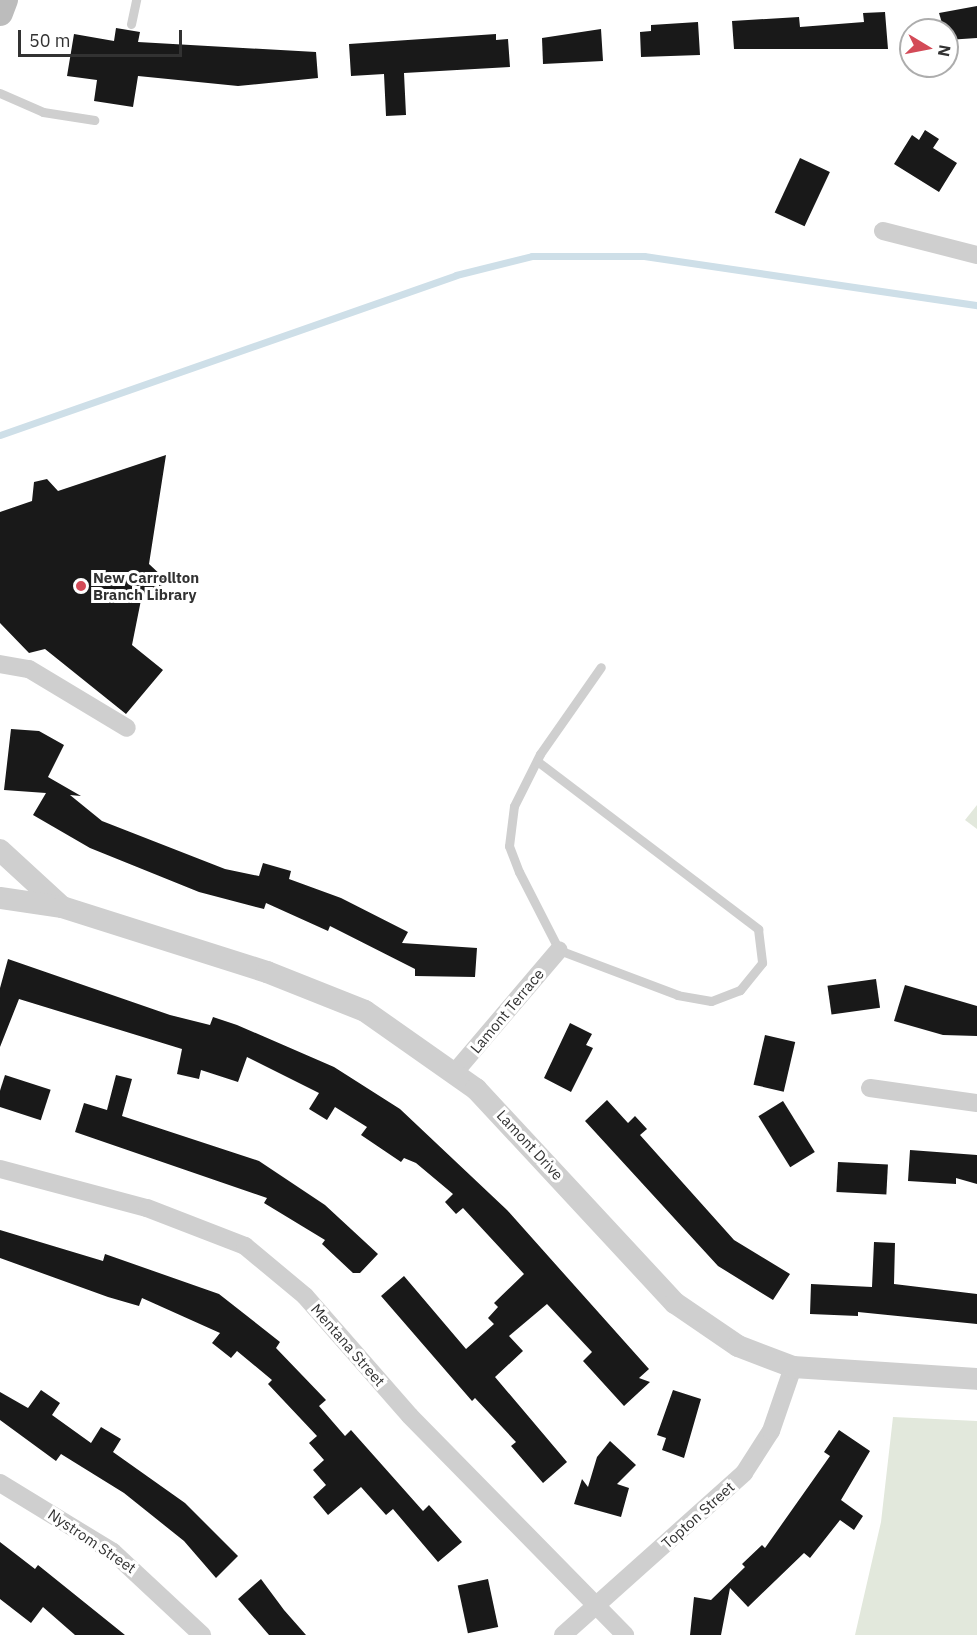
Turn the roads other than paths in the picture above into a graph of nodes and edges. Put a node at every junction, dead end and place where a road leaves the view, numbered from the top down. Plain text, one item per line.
1 (5, 0) edge
2 (136, 0) edge
3 (0, 13) edge
4 (131, 24) dead end
5 (0, 93) edge
6 (94, 120) dead end
7 (883, 231) dead end
8 (977, 255) edge
9 (0, 664) edge
10 (601, 667) dead end
11 (127, 728) dead end
12 (537, 761) junction
13 (0, 850) edge
14 (0, 898) edge
15 (62, 907) junction
16 (559, 950) junction
17 (455, 1072) junction
18 (870, 1088) dead end
19 (977, 1103) edge
20 (0, 1169) edge
21 (793, 1366) junction
22 (977, 1379) edge
23 (0, 1483) edge
24 (599, 1603) junction
25 (201, 1635) edge
26 (563, 1635) edge
27 (625, 1635) edge

1 - 3 main road
2 - 4 lane
5 - 6 lane
7 - 8 street
9 - 11 street
10 - 12 lane
12 - 16 lane
12 - 16 lane
13 - 15 street, Lamont Drive
14 - 15 street, Lamont Drive
15 - 17 street, Lamont Drive
16 - 17 street, Lamont Terrace
17 - 21 street, Lamont Drive
18 - 19 street
20 - 24 street, Mentana Street
21 - 22 street, Lamont Drive
21 - 24 street, Topton Street
23 - 25 street, Nystrom Street
24 - 26 street, Topton Street
24 - 27 street, Mentana Street

